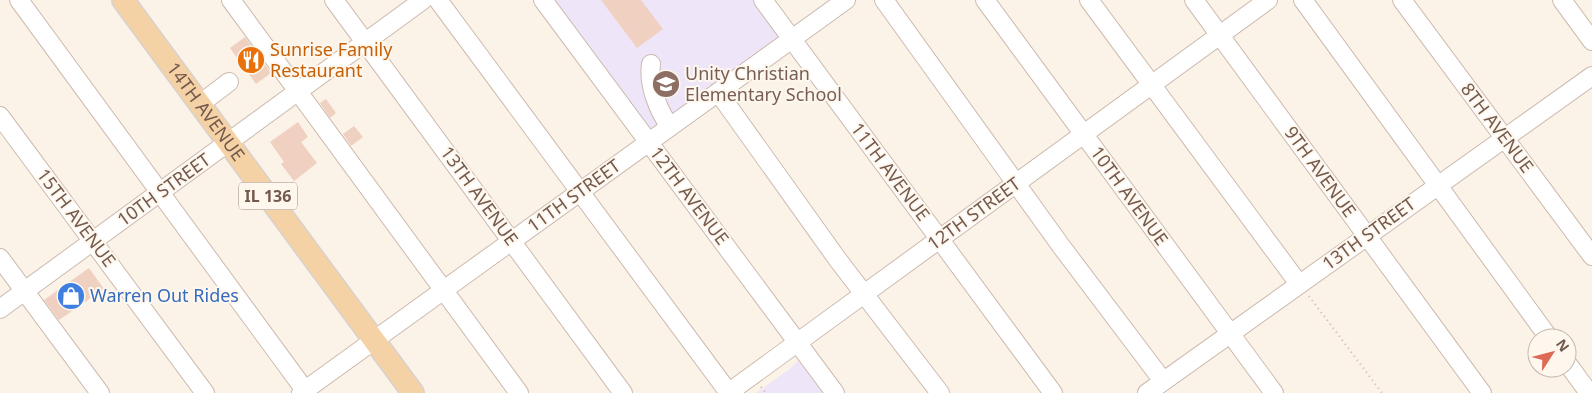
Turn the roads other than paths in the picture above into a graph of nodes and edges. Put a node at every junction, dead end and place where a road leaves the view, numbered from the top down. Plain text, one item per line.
1 (20, 0) edge
2 (123, 0) edge
3 (231, 0) edge
4 (334, 0) edge
5 (424, 0) edge
6 (438, 0) edge
7 (543, 0) edge
8 (763, 0) edge
9 (846, 0) edge
10 (884, 0) edge
11 (985, 0) edge
12 (1089, 0) edge
13 (1194, 0) edge
14 (1268, 0) edge
15 (1303, 0) edge
16 (1402, 0) edge
17 (1562, 0) edge
18 (1220, 36) junction
19 (791, 40) junction
20 (1592, 41) edge
21 (366, 42) junction
22 (651, 64) dead end
23 (1592, 76) edge
24 (229, 82) dead end
25 (1152, 85) junction
26 (299, 92) junction
27 (718, 92) junction
28 (200, 104) junction
29 (0, 116) edge
30 (670, 127) junction
31 (1084, 134) junction
32 (1504, 138) junction
33 (649, 142) junction
34 (228, 143) junction
35 (1016, 184) junction
36 (1438, 185) junction
37 (580, 191) junction
38 (161, 192) junction
39 (1367, 236) junction
40 (940, 239) junction
41 (512, 241) junction
42 (93, 242) junction
43 (1592, 256) edge
44 (0, 258) edge
45 (1299, 284) junction
46 (443, 290) junction
47 (25, 292) junction
48 (865, 293) junction
49 (0, 309) edge
50 (1542, 328) edge
51 (1230, 334) junction
52 (374, 340) junction
53 (797, 342) junction
54 (1577, 377) edge
55 (1163, 381) junction
56 (1585, 389) edge
57 (305, 392) edge
58 (100, 393) edge
59 (205, 393) edge
60 (413, 393) edge
61 (519, 393) edge
62 (623, 393) edge
63 (728, 393) edge
64 (835, 393) edge
65 (940, 393) edge
66 (1053, 393) edge
67 (1147, 393) edge
68 (1274, 393) edge
69 (1482, 393) edge

1 - 38 street
2 - 28 main road, 14TH AVENUE / IL 136
3 - 26 street
4 - 21 street, 13TH AVENUE
5 - 21 street, 10TH STREET
6 - 37 street
7 - 33 street, 12TH AVENUE
8 - 19 street, 11TH AVENUE
9 - 19 street, 11TH STREET
10 - 35 street
11 - 31 street, 10TH AVENUE
12 - 25 street
13 - 18 street, 9TH AVENUE
14 - 18 street, 12TH STREET
15 - 36 street
16 - 32 street, 8TH AVENUE
17 - 20 street
18 - 25 street, 12TH STREET
18 - 39 street, 9TH AVENUE
19 - 27 street, 11TH STREET
19 - 40 street, 11TH AVENUE
21 - 26 street, 10TH STREET
21 - 41 street, 13TH AVENUE
22 - 30 street
23 - 32 street, 13TH STREET
24 - 28 street
25 - 31 street, 12TH STREET
25 - 45 street
26 - 34 street, 10TH STREET
26 - 46 street
27 - 30 street, 11TH STREET
27 - 48 street
28 - 34 main road, 14TH AVENUE / IL 136
29 - 42 street, 15TH AVENUE
30 - 33 street, 11TH STREET
31 - 35 street, 12TH STREET
31 - 51 street, 10TH AVENUE
32 - 36 street, 13TH STREET
32 - 43 street, 8TH AVENUE
33 - 37 street, 11TH STREET
33 - 53 street, 12TH AVENUE
34 - 38 street, 10TH STREET
34 - 52 main road, 14TH AVENUE / IL 136
35 - 40 street, 12TH STREET
35 - 55 street
36 - 39 street, 13TH STREET
36 - 50 street
37 - 41 street, 11TH STREET
37 - 63 street
38 - 42 street, 10TH STREET
38 - 57 street
39 - 45 street, 13TH STREET
39 - 69 street, 9TH AVENUE
40 - 48 street, 12TH STREET
40 - 66 street, 11TH AVENUE
41 - 46 street, 11TH STREET
41 - 62 street, 13TH AVENUE
42 - 47 street, 10TH STREET
42 - 59 street, 15TH AVENUE
44 - 47 street
45 - 51 street, 13TH STREET
46 - 52 street, 11TH STREET
46 - 61 street
47 - 49 street, 10TH STREET
47 - 58 street
48 - 53 street, 12TH STREET
48 - 65 street
51 - 55 street, 13TH STREET
51 - 68 street, 10TH AVENUE
52 - 57 street, 11TH STREET
52 - 60 main road, 14TH AVENUE / IL 136
53 - 63 street, 12TH STREET
53 - 64 street, 12TH AVENUE
54 - 56 street
55 - 67 street, 13TH STREET

